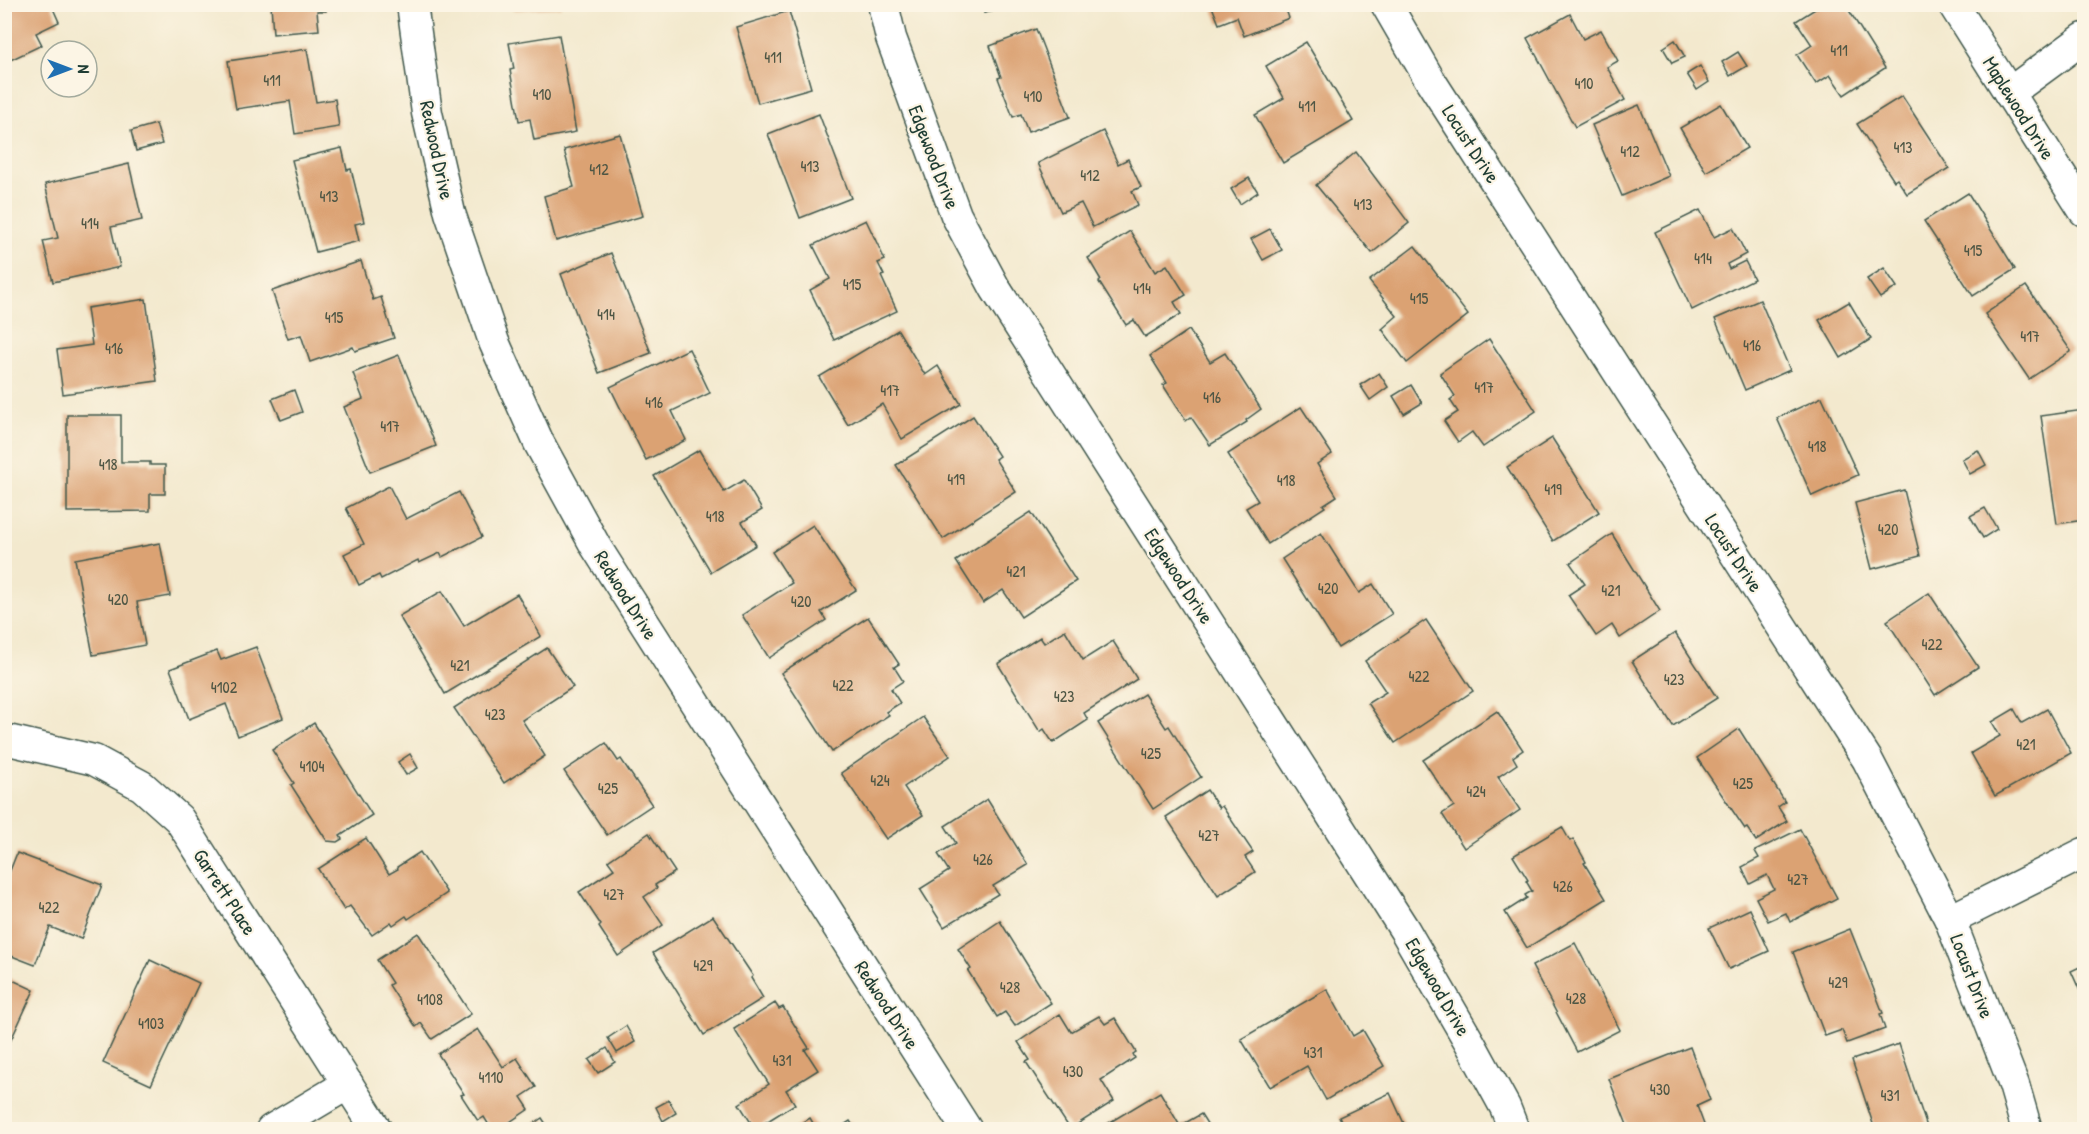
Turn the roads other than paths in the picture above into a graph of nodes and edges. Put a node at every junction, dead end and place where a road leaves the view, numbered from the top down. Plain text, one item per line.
1 (412, 4) edge
2 (883, 4) edge
3 (1386, 4) edge
4 (1953, 4) edge
5 (2085, 38) edge
6 (2009, 93) junction
7 (2085, 212) edge
8 (4, 739) edge
9 (2085, 854) edge
10 (1950, 920) junction
11 (348, 1084) junction
12 (272, 1130) edge
13 (377, 1130) edge
14 (967, 1130) edge
15 (1514, 1130) edge
16 (2027, 1130) edge

1 - 14 street, Redwood Drive
2 - 15 street, Edgewood Drive
3 - 10 street, Locust Drive
4 - 6 street, Maplewood Drive
5 - 6 street
6 - 7 street, Maplewood Drive
8 - 11 street, Garrett Place
9 - 10 street
10 - 16 street, Locust Drive
11 - 12 street
11 - 13 street, Garrett Place

